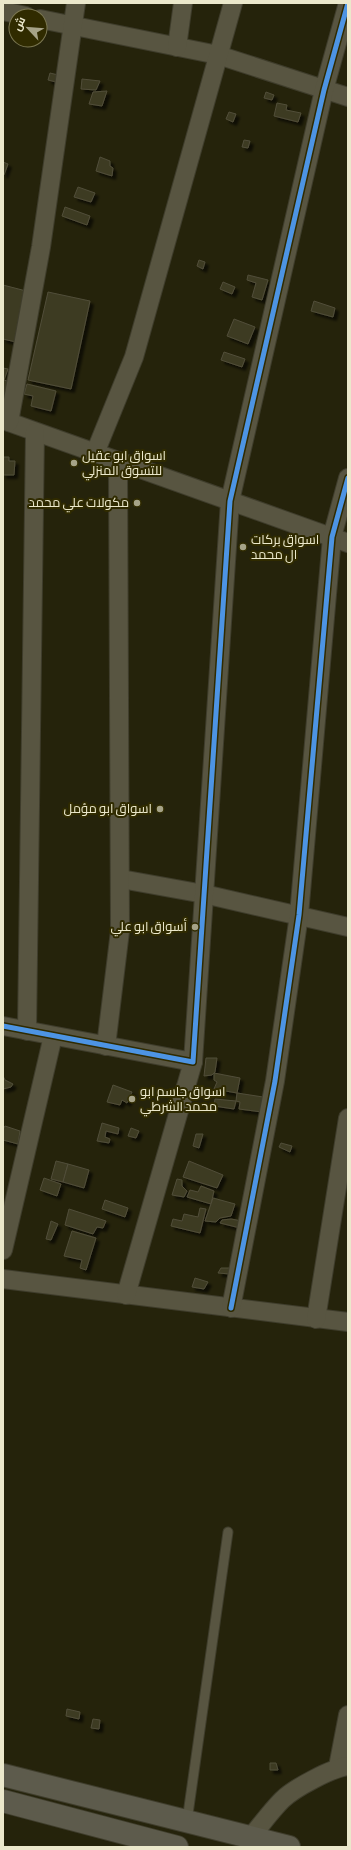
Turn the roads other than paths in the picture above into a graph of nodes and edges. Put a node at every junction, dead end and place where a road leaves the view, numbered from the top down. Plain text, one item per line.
1 (76, 3) edge
2 (183, 3) edge
3 (233, 3) edge
4 (348, 3) edge
5 (48, 21) edge
6 (73, 26) junction
7 (177, 47) junction
8 (218, 55) junction
9 (324, 90) junction
10 (348, 97) edge
11 (6, 421) edge
12 (35, 432) junction
13 (95, 453) junction
14 (118, 461) junction
15 (348, 478) edge
16 (230, 501) junction
17 (340, 540) edge
18 (120, 879) junction
19 (204, 894) junction
20 (299, 915) junction
21 (348, 926) edge
22 (3, 1026) edge
23 (27, 1031) junction
24 (53, 1036) junction
25 (106, 1046) junction
26 (193, 1062) junction
27 (348, 1118) edge
28 (3, 1250) edge
29 (3, 1279) edge
30 (126, 1296) junction
31 (231, 1308) junction
32 (316, 1319) junction
33 (348, 1322) edge
34 (228, 1532) dead end
35 (348, 1715) edge
36 (343, 1766) edge
37 (3, 1775) edge
38 (3, 1801) edge
39 (187, 1821) junction
40 (250, 1838) junction
41 (176, 1847) edge
42 (290, 1847) edge

1 - 6 street
2 - 7 street
3 - 8 street
4 - 9 street
5 - 6 street
6 - 7 street
6 - 11 street
7 - 8 street
8 - 9 street
8 - 13 street
9 - 10 street
9 - 16 street
11 - 12 street
12 - 13 street
12 - 23 street
13 - 14 street
14 - 16 street
14 - 18 street
15 - 17 street
16 - 17 street
16 - 19 street
17 - 20 street
18 - 19 street
18 - 25 street
19 - 20 street
19 - 26 street
20 - 21 street
20 - 31 street
22 - 23 street
23 - 24 street
24 - 25 street
24 - 28 street
25 - 26 street
26 - 30 street
27 - 32 street
29 - 30 street
30 - 31 street
31 - 32 street
32 - 33 street
34 - 39 lane
35 - 36 street
36 - 40 street
37 - 39 main road
38 - 41 main road
39 - 40 main road
40 - 42 main road

